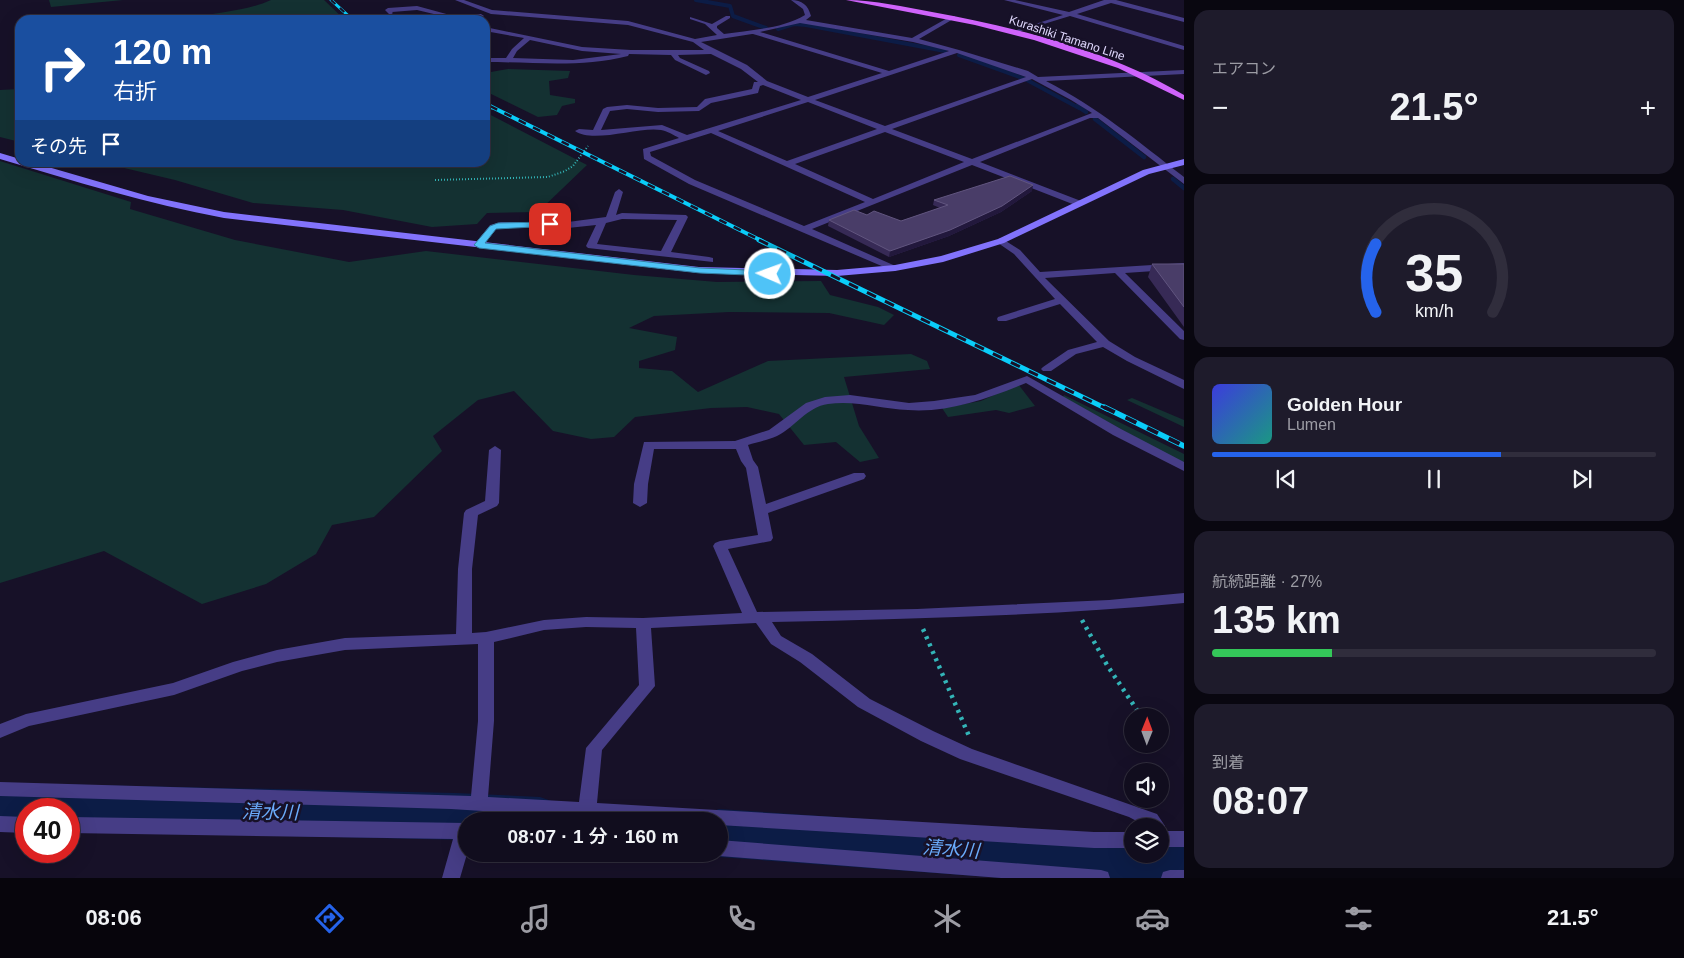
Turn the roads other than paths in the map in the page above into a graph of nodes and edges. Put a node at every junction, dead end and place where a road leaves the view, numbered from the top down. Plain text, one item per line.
1 (458, 0) edge
2 (794, 0) edge
3 (850, 0) edge
4 (1008, 0) edge
5 (1110, 0) edge
6 (880, 2) edge
7 (390, 13) dead end
8 (1071, 14) junction
9 (444, 15) edge
10 (482, 15) edge
11 (728, 16) dead end
12 (953, 17) junction
13 (692, 18) dead end
14 (1184, 20) edge
15 (800, 21) junction
16 (714, 29) junction
17 (490, 30) edge
18 (752, 32) junction
19 (1016, 32) junction
20 (721, 35) junction
21 (530, 37) junction
22 (913, 40) junction
23 (695, 41) junction
24 (1184, 48) edge
25 (957, 51) junction
26 (645, 52) junction
27 (712, 52) junction
28 (674, 53) junction
29 (490, 60) edge
30 (508, 60) junction
31 (579, 64) junction
32 (571, 69) dead end
33 (1184, 72) edge
34 (706, 73) dead end
35 (890, 73) junction
36 (1140, 74) junction
37 (1035, 78) junction
38 (764, 83) junction
39 (1184, 98) edge
40 (808, 100) junction
41 (1100, 115) junction
42 (883, 129) junction
43 (710, 130) junction
44 (579, 131) road end
45 (596, 132) junction
46 (686, 138) junction
47 (0, 156) edge
48 (15, 160) edge
49 (972, 162) junction
50 (1184, 162) edge
51 (787, 164) junction
52 (1164, 166) junction
53 (36, 167) edge
54 (1184, 181) edge
55 (619, 192) dead end
56 (873, 202) junction
57 (1078, 203) junction
58 (606, 220) junction
59 (804, 229) junction
60 (1001, 241) junction
61 (479, 245) junction
62 (665, 254) junction
63 (709, 260) dead end
64 (1184, 266) edge
65 (895, 268) junction
66 (1117, 270) junction
67 (1037, 275) junction
68 (1063, 300) junction
69 (1002, 319) dead end
70 (1184, 337) edge
71 (1105, 343) junction
72 (1047, 369) dead end
73 (1184, 385) edge
74 (741, 444) junction
75 (495, 450) dead end
76 (1184, 467) edge
77 (859, 476) dead end
78 (640, 503) dead end
79 (761, 511) junction
80 (1184, 598) edge
81 (756, 617) junction
82 (643, 623) junction
83 (486, 638) junction
84 (464, 640) junction
85 (0, 731) edge
86 (0, 788) edge
87 (478, 804) junction
88 (557, 812) edge
89 (587, 812) edge
90 (1147, 818) edge
91 (728, 822) edge
92 (0, 824) edge
93 (15, 825) edge
94 (80, 825) edge
95 (458, 831) edge
96 (1124, 840) edge
97 (728, 849) edge
98 (458, 854) edge
99 (451, 878) edge
100 (1102, 878) edge
101 (1170, 878) edge
102 (1184, 878) edge

1 - 10 street
2 - 15 street
3 - 6 main road, Kurashiki Tamano Line
4 - 8 street
5 - 8 street
5 - 14 street
6 - 12 main road, Kurashiki Tamano Line
7 - 9 street
8 - 19 street
8 - 24 street
10 - 23 street
11 - 16 street
12 - 19 main road, Kurashiki Tamano Line
12 - 22 street
13 - 16 street
15 - 18 street
15 - 22 street
16 - 20 street
17 - 21 street
18 - 20 street
18 - 35 street
19 - 36 main road, Kurashiki Tamano Line
20 - 23 street
21 - 26 street
21 - 30 street
22 - 25 street
23 - 27 street
25 - 35 street
25 - 37 street
26 - 28 street
26 - 31 street
27 - 28 street
27 - 38 street
28 - 34 street
29 - 30 street
30 - 31 street
31 - 32 street
33 - 36 street
35 - 40 street
36 - 37 street
36 - 39 main road, Kurashiki Tamano Line
37 - 41 street
37 - 42 street
38 - 40 street
38 - 45 street
40 - 42 street
40 - 43 street
41 - 49 street
41 - 52 street
42 - 49 street
42 - 51 street
43 - 46 street
43 - 51 street
44 - 45 street
45 - 46 street
46 - 59 street
47 - 48 street
49 - 56 street
49 - 57 street
50 - 52 street
51 - 56 street
52 - 54 street
52 - 57 street
53 - 61 street
55 - 58 street
56 - 59 street
57 - 60 street
58 - 61 street
58 - 62 street
58 - 62 street
59 - 65 street
60 - 65 street
60 - 67 street
61 - 65 street
62 - 63 street
64 - 66 street
66 - 67 street
66 - 70 street
67 - 68 street
68 - 69 street
68 - 71 street
71 - 72 street
71 - 73 street
74 - 76 street
74 - 78 street
74 - 79 street
75 - 84 street
77 - 79 street
79 - 81 street
80 - 81 street
81 - 82 street
81 - 90 street
82 - 83 street
82 - 89 street
83 - 84 street
83 - 87 street
84 - 85 street
86 - 87 street
87 - 88 street
91 - 96 street
92 - 93 street
94 - 95 street
97 - 100 street
98 - 99 street
101 - 102 street

